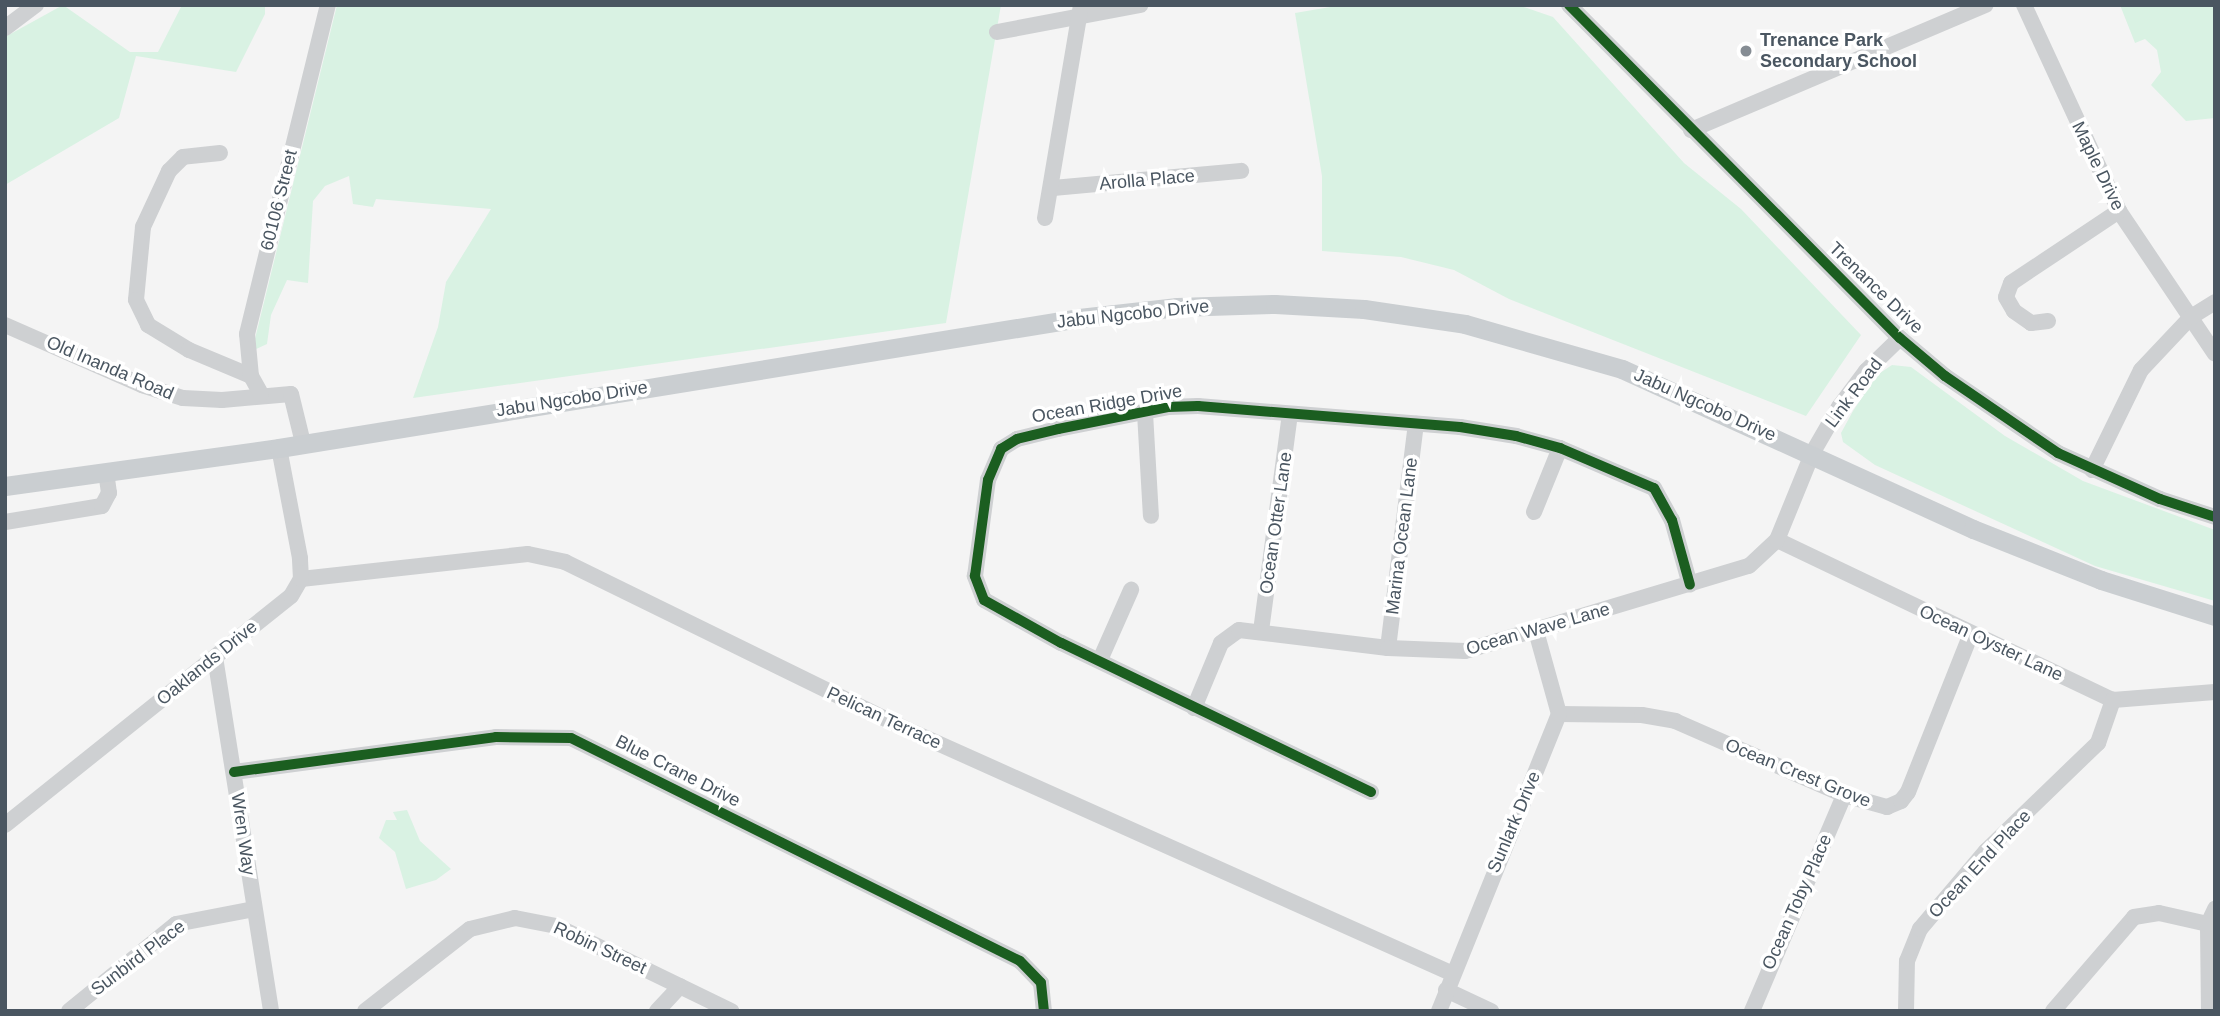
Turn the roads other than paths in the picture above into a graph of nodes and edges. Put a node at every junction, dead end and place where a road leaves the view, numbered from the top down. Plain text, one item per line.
1 (36, 5) edge
2 (328, 5) edge
3 (1140, 5) edge
4 (1569, 5) edge
5 (1986, 5) edge
6 (2024, 5) edge
7 (1080, 12) edge
8 (5, 28) edge
9 (997, 32) dead end
10 (1691, 130) junction
11 (220, 153) dead end
12 (1241, 171) dead end
13 (1054, 188) junction
14 (2119, 211) junction
15 (1045, 218) dead end
16 (2215, 302) edge
17 (2190, 317) junction
18 (2048, 321) dead end
19 (5, 325) edge
20 (1900, 338) junction
21 (2215, 354) edge
22 (251, 376) junction
23 (261, 394) junction
24 (1146, 413) junction
25 (1290, 414) junction
26 (1416, 424) junction
27 (303, 443) junction
28 (279, 448) junction
29 (1560, 448) junction
30 (1813, 452) junction
31 (2092, 470) junction
32 (106, 472) junction
33 (5, 486) edge
34 (1534, 512) dead end
35 (1151, 516) dead end
36 (2215, 517) edge
37 (5, 522) edge
38 (1777, 540) junction
39 (300, 579) junction
40 (1690, 585) junction
41 (1130, 590) dead end
42 (2215, 616) edge
43 (1261, 631) junction
44 (1536, 632) junction
45 (1971, 634) junction
46 (1388, 648) junction
47 (215, 657) junction
48 (1100, 660) junction
49 (2215, 692) edge
50 (2112, 700) junction
51 (1194, 708) junction
52 (1559, 714) junction
53 (234, 772) junction
54 (1371, 792) dead end
55 (1844, 795) junction
56 (5, 825) edge
57 (254, 909) junction
58 (2215, 909) edge
59 (2208, 924) junction
60 (1451, 973) junction
61 (680, 986) junction
62 (1446, 990) junction
63 (69, 1011) edge
64 (271, 1011) edge
65 (365, 1011) edge
66 (657, 1011) edge
67 (731, 1011) edge
68 (1044, 1011) edge
69 (1439, 1011) edge
70 (1491, 1011) edge
71 (1752, 1011) edge
72 (1906, 1011) edge
73 (2053, 1011) edge
74 (2209, 1011) edge

1 - 8 street
2 - 22 street, 60106 Street
3 - 7 street
4 - 10 street, Trenance Drive
5 - 10 street
6 - 14 street, Maple Drive
7 - 9 street
7 - 13 street
10 - 20 street, Trenance Drive
11 - 22 street
12 - 13 street, Arolla Place
13 - 15 street
14 - 17 street, Maple Drive
14 - 18 street
16 - 17 street
17 - 21 street, Maple Drive
17 - 31 street
19 - 23 street, Old Inanda Road
20 - 30 street, Link Road
20 - 31 street, Trenance Drive
22 - 23 street, 60106 Street
23 - 27 street, Old Inanda Road
24 - 25 street, Ocean Ridge Drive
24 - 35 street, Ocean Ridge Drive
24 - 48 street, Ocean Ridge Drive
25 - 26 street, Ocean Ridge Drive
25 - 43 street, Ocean Otter Lane
26 - 29 street, Ocean Ridge Drive
26 - 46 street, Marina Ocean Lane
27 - 28 main road, Jabu Ngcobo Drive
27 - 30 main road, Jabu Ngcobo Drive
28 - 32 main road, Jabu Ngcobo Drive
28 - 39 street
29 - 34 street
29 - 40 street, Ocean Ridge Drive
30 - 38 street, Ocean Wave Lane
30 - 42 main road, Jabu Ngcobo Drive
31 - 36 street, Trenance Drive
32 - 33 main road, Jabu Ngcobo Drive
32 - 37 street
38 - 40 street, Ocean Wave Lane
38 - 45 street, Ocean Oyster Lane
39 - 47 street, Oaklands Drive
39 - 60 street, Pelican Terrace
40 - 44 street, Ocean Wave Lane
41 - 48 street
43 - 46 street, Ocean Wave Lane
43 - 51 street, Ocean Wave Lane
44 - 46 street, Ocean Wave Lane
44 - 52 street
45 - 50 street, Ocean Oyster Lane
45 - 55 street, Ocean Crest Grove
47 - 53 street, Wren Way
47 - 56 street, Oaklands Drive
48 - 51 street, Ocean Ridge Drive
49 - 50 street, Ocean Oyster Lane
50 - 72 street, Ocean End Place
51 - 54 street, Ocean Ridge Drive
52 - 55 street, Ocean Crest Grove
52 - 60 street, Sunlark Drive
53 - 57 street, Wren Way
53 - 68 street, Blue Crane Drive
55 - 71 street, Ocean Toby Place
57 - 63 street, Sunbird Place
57 - 64 street, Wren Way
58 - 59 street
59 - 73 street
59 - 74 street
60 - 62 street, Sunlark Drive
61 - 65 street, Robin Street
61 - 66 street
61 - 67 street, Robin Street
62 - 69 street, Sunlark Drive
62 - 70 street

